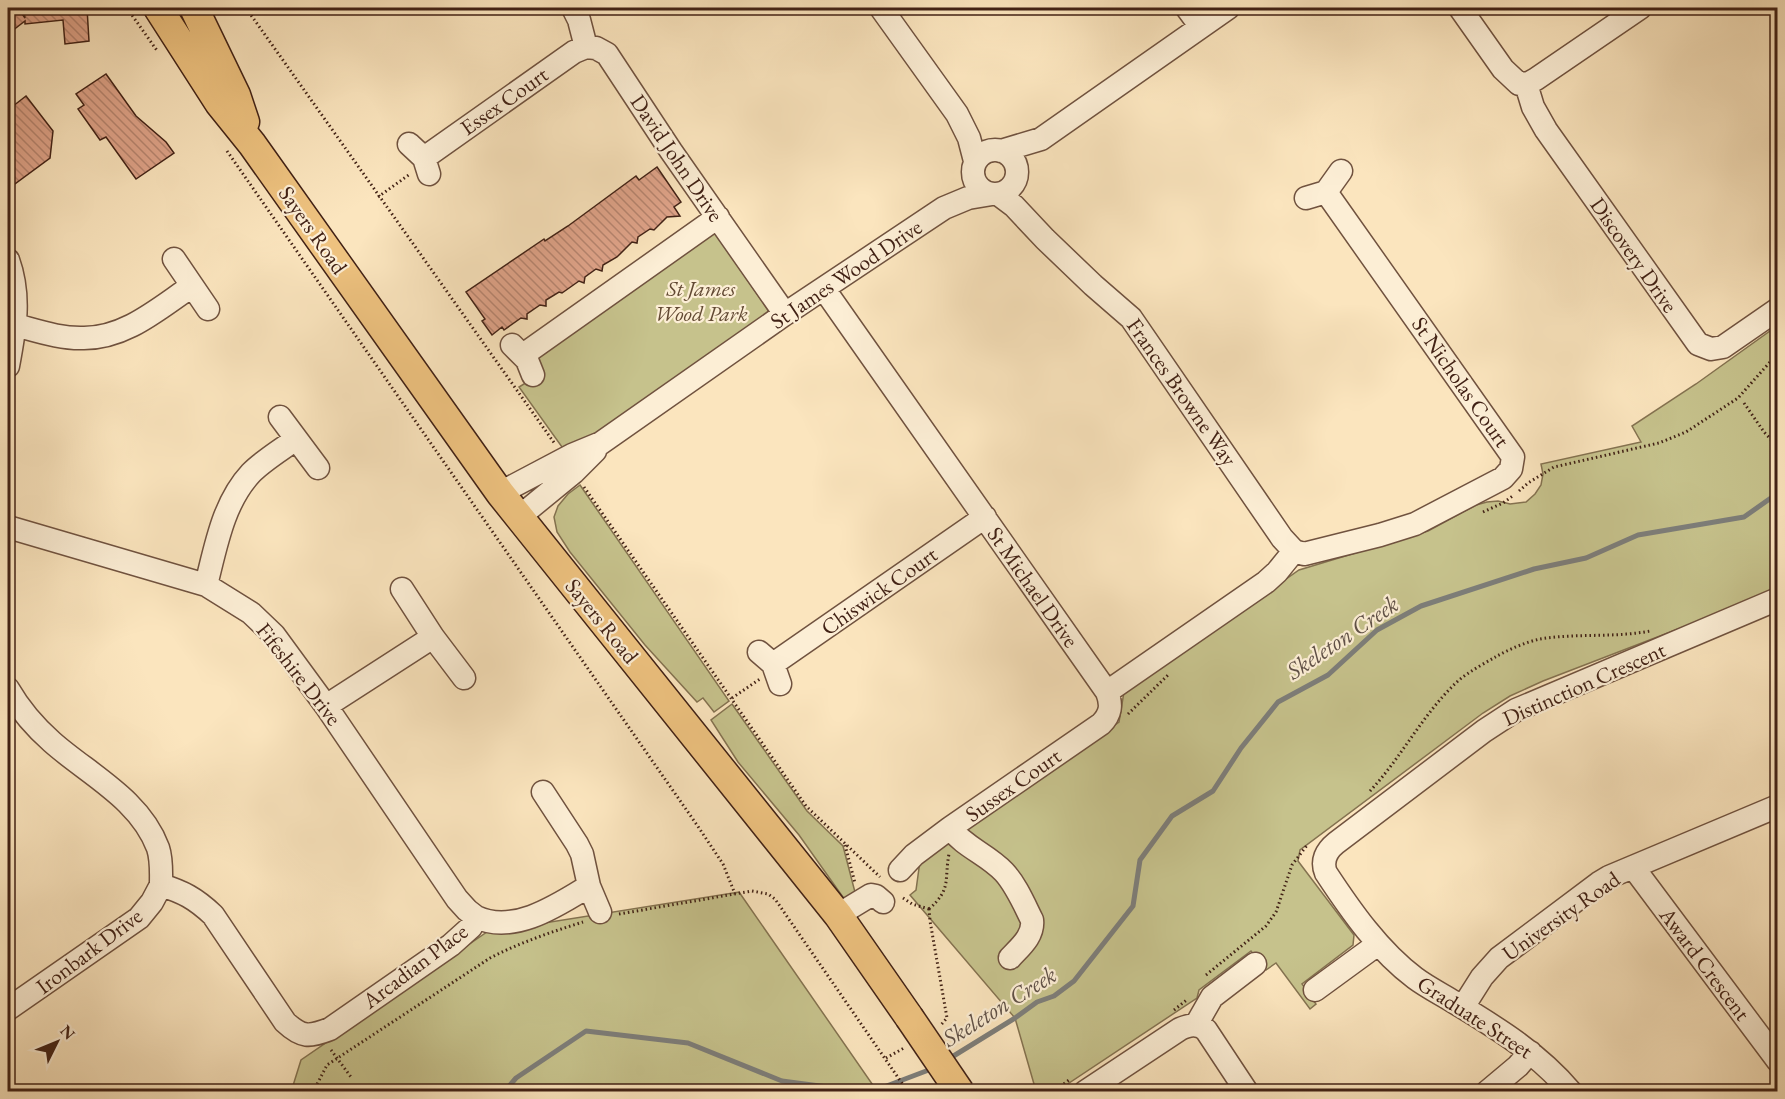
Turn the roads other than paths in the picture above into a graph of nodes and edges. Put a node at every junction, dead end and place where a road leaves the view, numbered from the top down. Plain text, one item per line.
1 (158, 8) edge
2 (194, 8) edge
3 (573, 8) edge
4 (881, 8) edge
5 (1187, 8) edge
6 (1228, 8) edge
7 (1460, 8) edge
8 (1640, 8) edge
9 (1201, 27) junction
10 (586, 47) junction
11 (1526, 84) junction
12 (957, 114) junction
13 (238, 139) junction
14 (1041, 139) junction
15 (998, 150) junction
16 (422, 159) road end
17 (974, 164) junction
18 (1341, 171) dead end
19 (1016, 176) junction
20 (995, 194) junction
21 (944, 208) junction
22 (718, 218) junction
23 (1030, 221) junction
24 (174, 259) dead end
25 (8, 260) edge
26 (192, 286) junction
27 (824, 289) junction
28 (208, 309) dead end
29 (1778, 309) edge
30 (785, 314) junction
31 (15, 326) junction
32 (523, 358) dead end
33 (8, 366) edge
34 (280, 417) dead end
35 (296, 439) junction
36 (602, 443) junction
37 (318, 468) dead end
38 (500, 493) junction
39 (519, 517) junction
40 (985, 517) junction
41 (8, 527) edge
42 (1294, 551) junction
43 (206, 585) junction
44 (402, 589) dead end
45 (1778, 599) edge
46 (433, 636) junction
47 (772, 667) road end
48 (464, 678) dead end
49 (8, 689) edge
50 (1107, 692) junction
51 (326, 706) junction
52 (543, 792) dead end
53 (1778, 806) edge
54 (950, 828) junction
55 (1324, 861) joint
56 (1632, 867) junction
57 (900, 872) dead end
58 (161, 885) junction
59 (589, 886) junction
60 (883, 902) dead end
61 (602, 915) road end
62 (838, 915) junction
63 (476, 916) junction
64 (1378, 944) junction
65 (1010, 959) dead end
66 (1255, 964) dead end
67 (1316, 990) dead end
68 (1463, 1007) junction
69 (8, 1009) edge
70 (1196, 1025) junction
71 (1530, 1052) junction
72 (1778, 1061) edge
73 (960, 1092) edge
74 (1085, 1092) edge
75 (1247, 1092) edge
76 (1487, 1092) edge
77 (1570, 1092) edge

1 - 13 main road, Sayers Road
2 - 13 main road, Sayers Road
3 - 10 street
4 - 12 street
5 - 9 street
6 - 9 street
7 - 11 street
8 - 11 street
9 - 14 street
10 - 16 street, Essex Court
10 - 22 street, David John Drive
11 - 29 street, Discovery Drive
12 - 15 street
12 - 17 street
13 - 38 main road, Sayers Road
14 - 15 street
14 - 19 street
15 - 17 street
15 - 19 street
17 - 20 street
17 - 21 street, St James Wood Drive
18 - 42 street, St Nicholas Court
19 - 20 street
19 - 23 street, Frances Browne Way
20 - 21 street, St James Wood Drive
20 - 23 street, Frances Browne Way
21 - 27 street, St James Wood Drive
22 - 30 street, David John Drive
22 - 32 street
23 - 42 street, Frances Browne Way
24 - 26 street
25 - 31 street
26 - 28 street
26 - 31 street
27 - 30 street, St James Wood Drive
27 - 40 street, St Michael Drive
30 - 36 street, St James Wood Drive
31 - 33 street
34 - 35 street
35 - 37 street
35 - 43 street
36 - 38 street, St James Wood Drive
36 - 39 street, St James Wood Drive
38 - 39 main road, Sayers Road
39 - 62 main road, Sayers Road
40 - 47 street, Chiswick Court
40 - 50 street, St Michael Drive
41 - 43 street, Fifeshire Drive
42 - 50 street
43 - 51 street, Fifeshire Drive
44 - 46 street
45 - 55 street, Distinction Crescent
46 - 48 street
46 - 51 street
49 - 58 street
50 - 54 street, Sussex Court
51 - 63 street, Fifeshire Drive
52 - 59 street
53 - 56 street, University Road
54 - 57 street, Sussex Court
54 - 65 street
55 - 64 street, Graduate Street
56 - 68 street, University Road
56 - 72 street, Award Crescent
58 - 63 street, Arcadian Place
58 - 69 street, Ironbark Drive
59 - 61 street
59 - 63 street, Arcadian Place
60 - 62 street
62 - 73 main road, Sayers Road, bridge
64 - 67 street
64 - 68 street, Graduate Street
66 - 70 street
68 - 71 street, Graduate Street
70 - 74 street
70 - 75 street
71 - 76 street
71 - 77 street, Graduate Street

